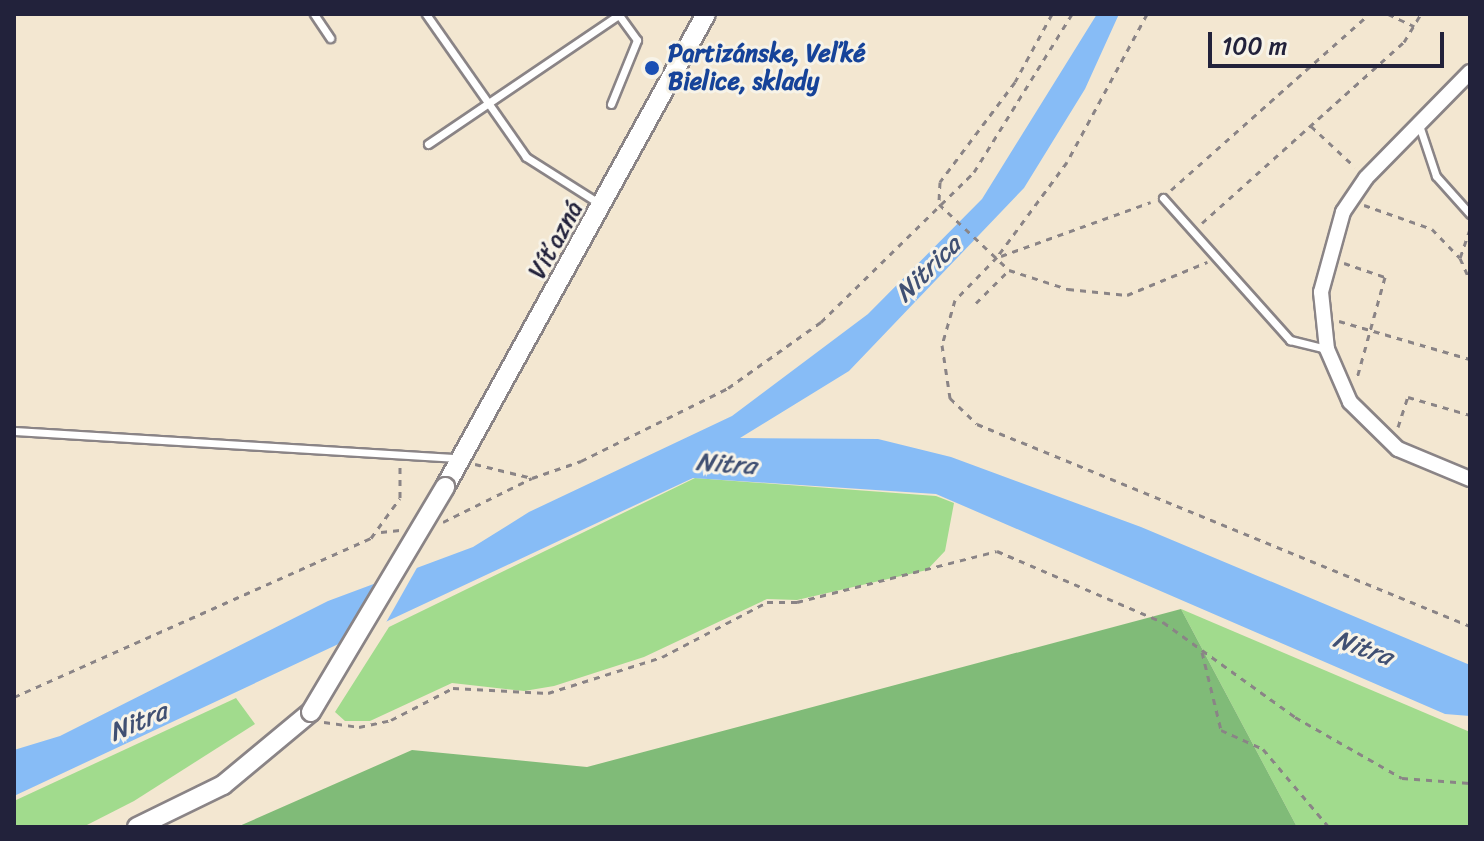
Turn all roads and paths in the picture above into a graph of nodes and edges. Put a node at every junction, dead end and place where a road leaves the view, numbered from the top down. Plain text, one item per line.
1 (314, 14) edge
2 (426, 14) edge
3 (706, 14) edge
4 (1052, 14) edge
5 (1072, 14) edge
6 (1147, 14) edge
7 (1369, 14) edge
8 (1388, 14) edge
9 (1421, 14) edge
10 (620, 15) edge
11 (1416, 26) junction
12 (330, 38) dead end
13 (1470, 72) edge
14 (488, 104) junction
15 (611, 104) dead end
16 (1418, 123) junction
17 (1311, 126) junction
18 (428, 144) dead end
19 (1366, 178) junction
20 (1163, 198) junction
21 (1351, 201) junction
22 (939, 204) junction
23 (602, 205) junction
24 (1470, 214) edge
25 (1470, 229) edge
26 (1193, 231) junction
27 (997, 257) junction
28 (1460, 258) junction
29 (1218, 260) junction
30 (1337, 260) dead end
31 (1009, 270) junction
32 (1470, 280) edge
33 (976, 303) dead end
34 (1331, 319) dead end
35 (1371, 329) junction
36 (1327, 349) junction
37 (1469, 357) edge
38 (1355, 385) dead end
39 (1470, 415) edge
40 (14, 431) edge
41 (1395, 436) dead end
42 (400, 450) junction
43 (461, 458) junction
44 (532, 478) junction
45 (1470, 479) edge
46 (437, 524) dead end
47 (412, 528) dead end
48 (381, 532) junction
49 (1470, 626) edge
50 (1202, 652) junction
51 (14, 697) edge
52 (308, 715) junction
53 (1470, 783) edge
54 (137, 827) edge
55 (1329, 827) edge

1 - 12 lane
2 - 14 lane
3 - 23 main road, Víťazná
4 - 22 path
5 - 22 path
6 - 27 path
7 - 20 path
8 - 11 path
9 - 11 path
10 - 14 lane
10 - 15 lane
11 - 17 path
13 - 16 street
14 - 18 lane
14 - 23 lane
16 - 19 street
16 - 24 lane
17 - 19 path
17 - 26 path
19 - 21 street
20 - 26 lane
20 - 27 path
21 - 28 path
21 - 36 street
22 - 27 path
22 - 44 path
23 - 43 main road, Víťazná
25 - 28 path
26 - 29 lane
27 - 31 path
27 - 49 path
28 - 32 path
29 - 31 path
29 - 36 lane
30 - 35 path
31 - 33 path
34 - 35 path
35 - 37 path
35 - 38 path
36 - 45 street
39 - 41 path
40 - 42 lane
42 - 43 lane
42 - 48 path
43 - 44 path
43 - 52 main road, Víťazná, bridge
44 - 46 path
47 - 48 path
48 - 51 path
50 - 52 path
50 - 53 path
50 - 55 path
52 - 54 main road

